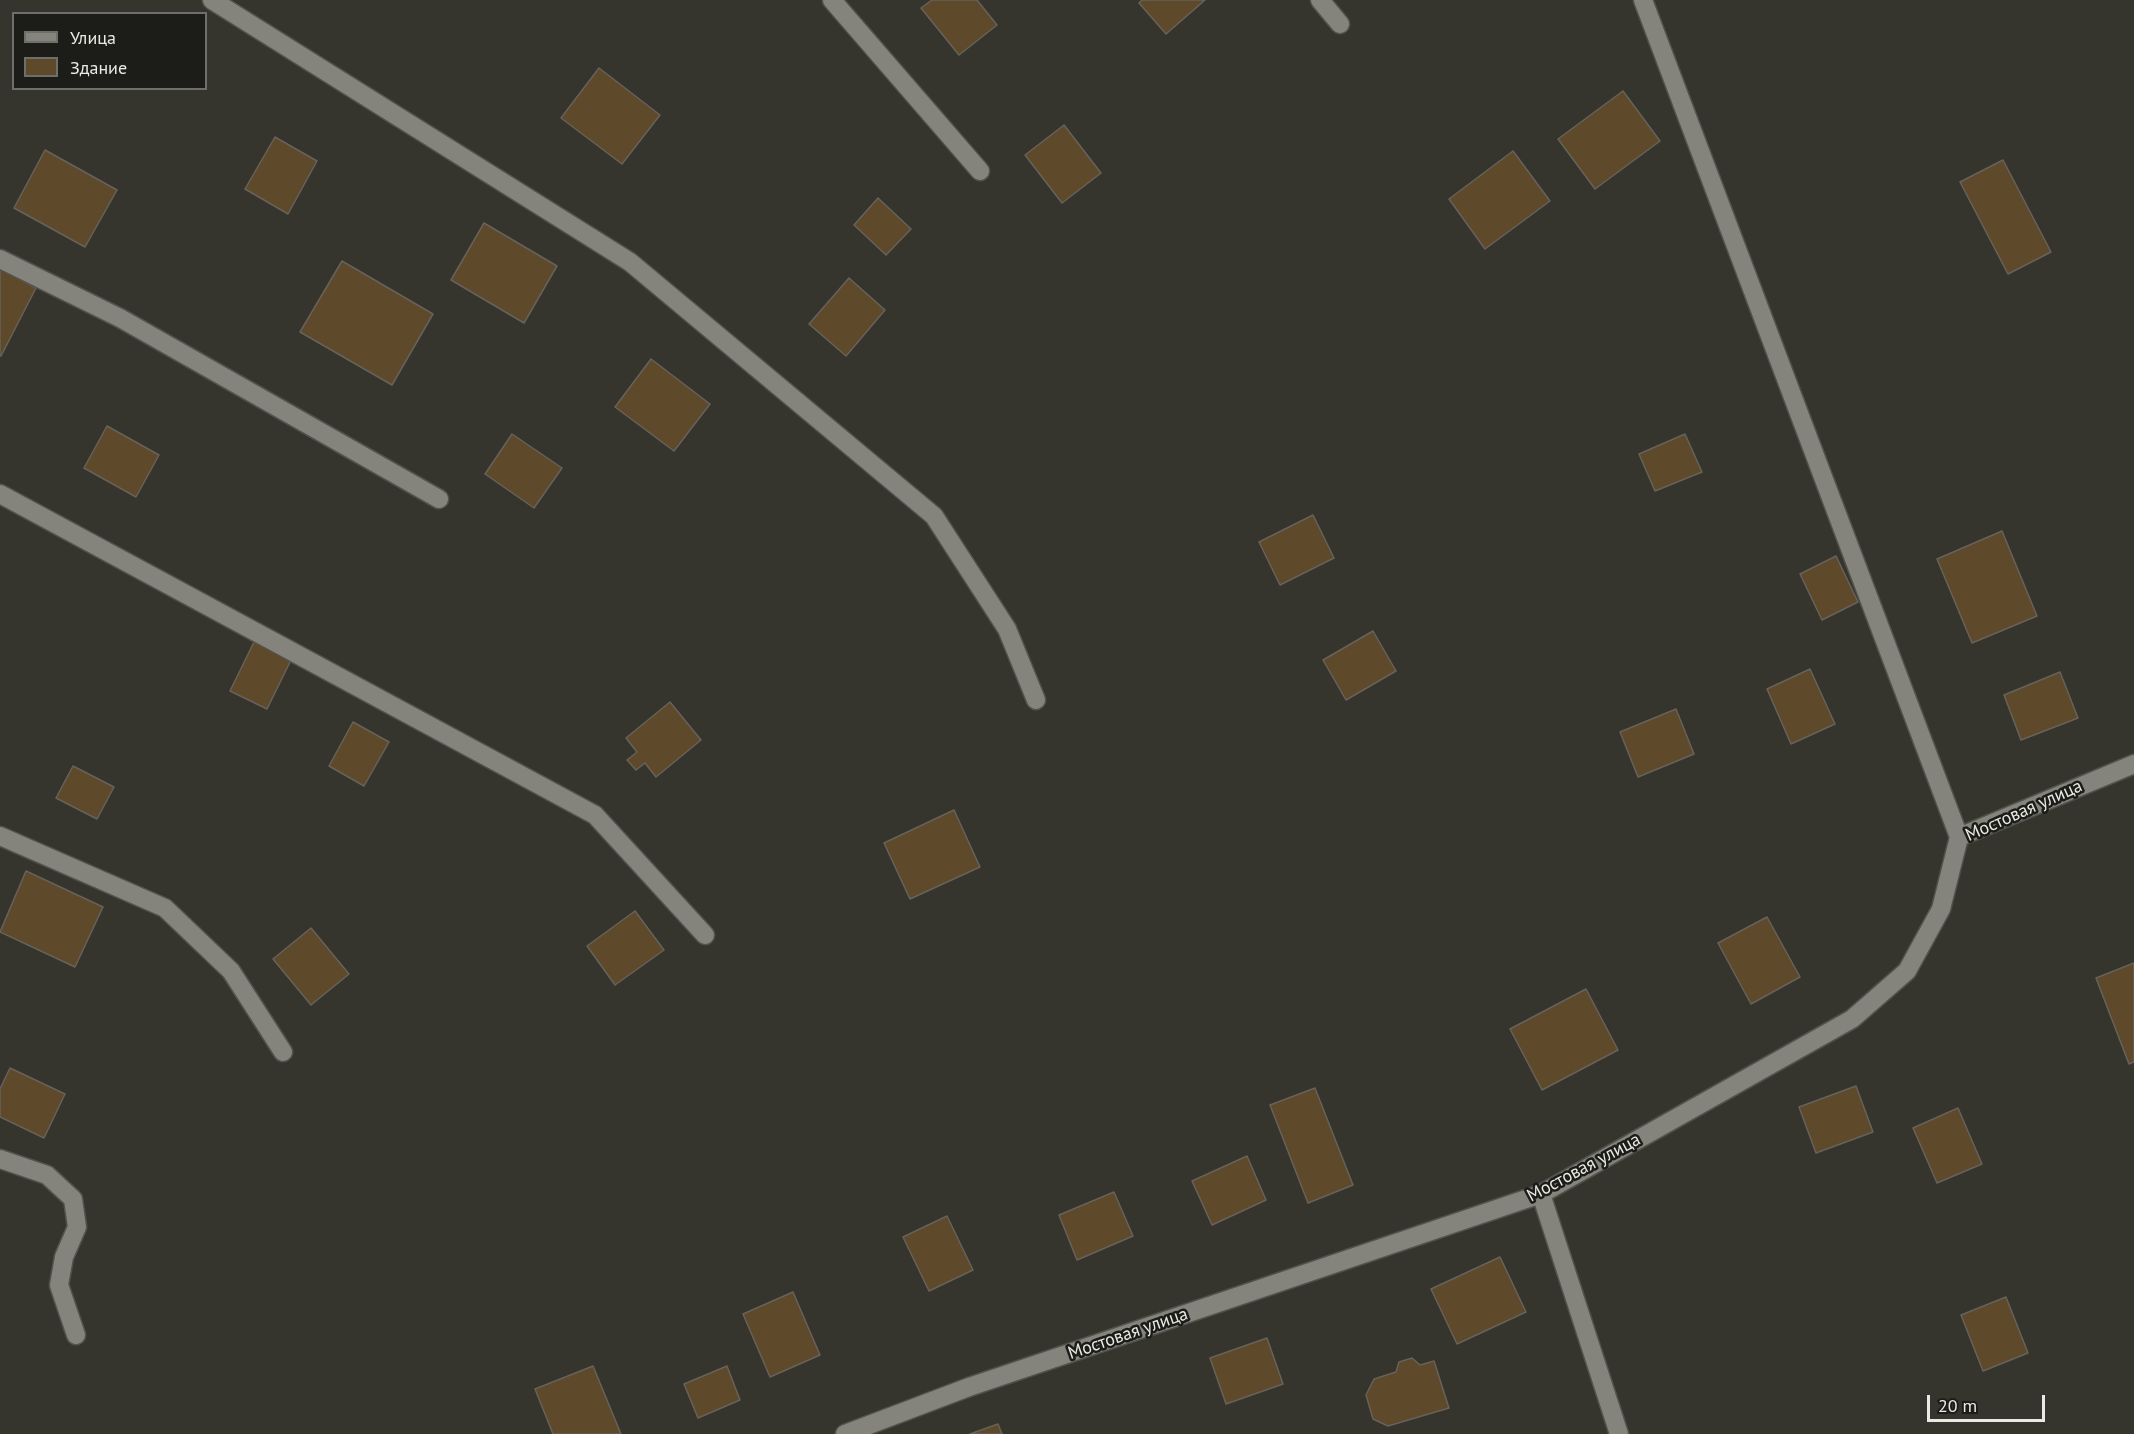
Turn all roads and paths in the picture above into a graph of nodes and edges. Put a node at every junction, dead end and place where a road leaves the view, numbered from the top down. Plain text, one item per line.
1 (212, 0) edge
2 (832, 0) edge
3 (1320, 0) edge
4 (1643, 0) edge
5 (1340, 24) dead end
6 (980, 171) dead end
7 (0, 259) edge
8 (0, 494) edge
9 (439, 499) dead end
10 (1036, 700) dead end
11 (2134, 764) edge
12 (0, 836) edge
13 (1959, 837) junction
14 (705, 935) dead end
15 (283, 1052) dead end
16 (0, 1159) edge
17 (1540, 1194) junction
18 (76, 1335) dead end
19 (845, 1434) edge
20 (1619, 1434) edge

1 - 10 street
2 - 6 street
3 - 5 street
4 - 13 street
7 - 9 street
8 - 14 street
11 - 13 street, Мостовая улица
12 - 15 street
13 - 17 street, Мостовая улица
16 - 18 street
17 - 19 street, Мостовая улица
17 - 20 street

